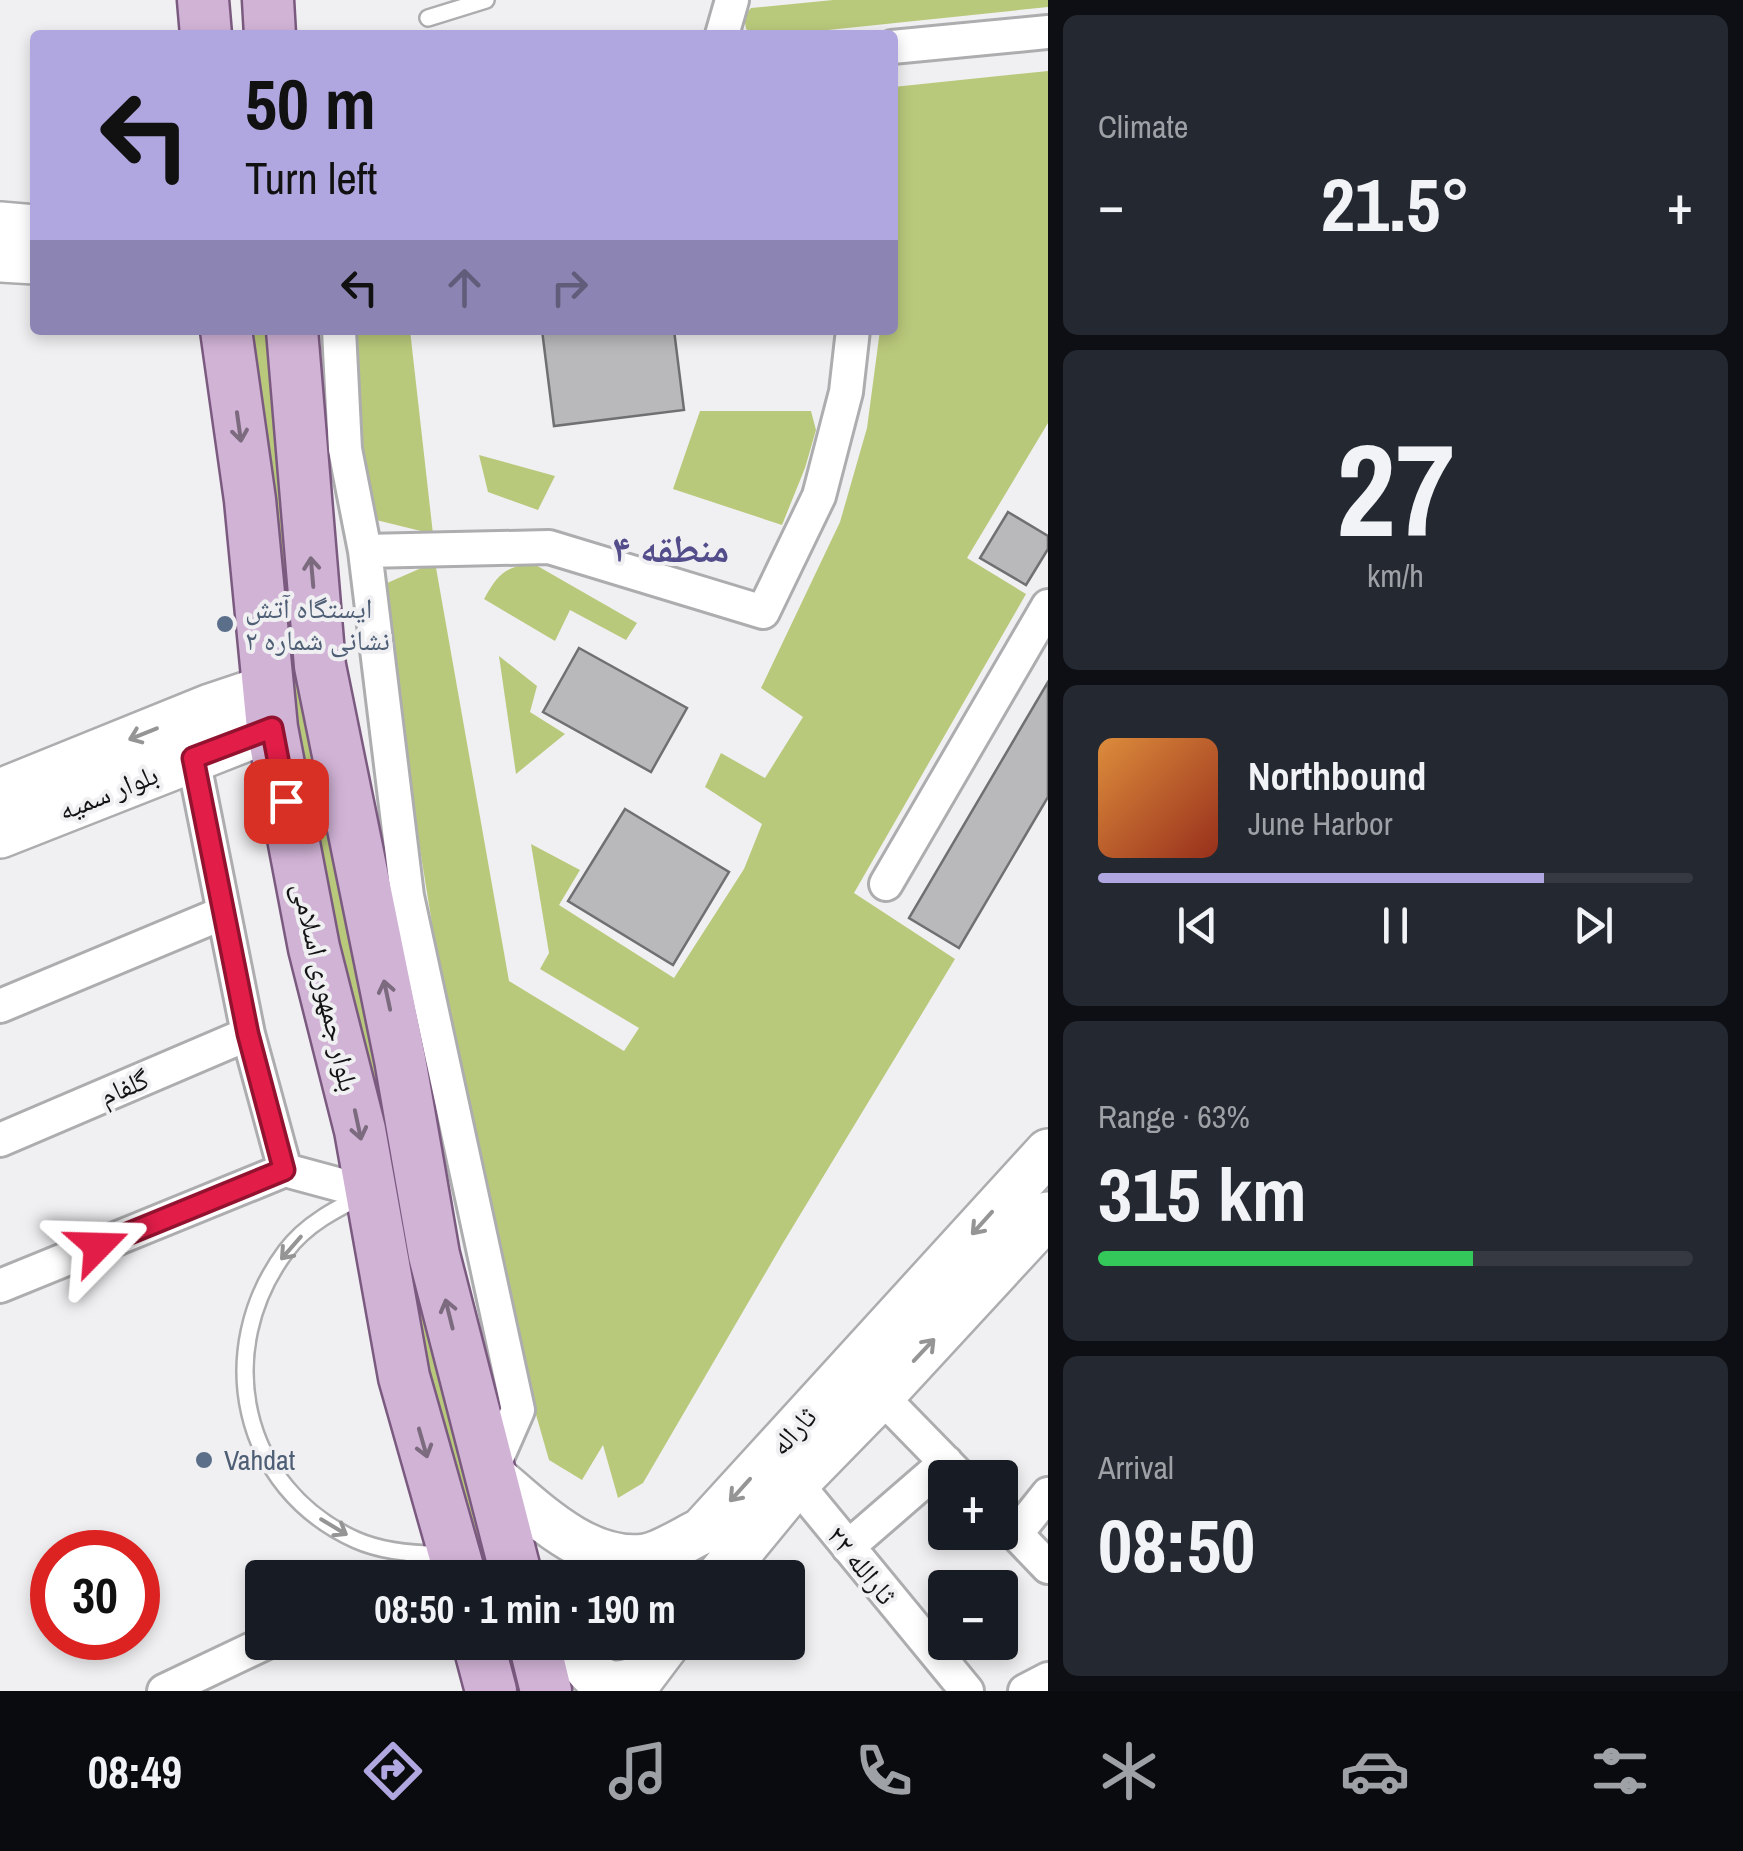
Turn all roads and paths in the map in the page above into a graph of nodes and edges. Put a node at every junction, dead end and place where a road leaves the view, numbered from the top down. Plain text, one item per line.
1 (202, 0) edge
2 (268, 0) edge
3 (486, 0) edge
4 (732, 0) edge
5 (428, 18) dead end
6 (205, 30) edge
7 (270, 30) edge
8 (723, 30) edge
9 (1048, 32) edge
10 (898, 45) edge
11 (0, 225) edge
12 (30, 228) edge
13 (0, 259) edge
14 (30, 262) edge
15 (227, 335) edge
16 (292, 335) edge
17 (339, 335) edge
18 (852, 335) edge
19 (365, 551) junction
20 (1048, 606) edge
21 (270, 708) junction
22 (210, 736) junction
23 (0, 792) edge
24 (0, 835) edge
25 (886, 884) dead end
26 (224, 913) junction
27 (0, 1006) edge
28 (248, 1034) junction
29 (0, 1140) edge
30 (1048, 1152) edge
31 (284, 1170) junction
32 (370, 1193) junction
33 (1048, 1214) edge
34 (0, 1286) edge
35 (881, 1396) junction
36 (944, 1460) edge
37 (490, 1474) junction
38 (796, 1484) junction
39 (928, 1489) edge
40 (1048, 1494) edge
41 (1018, 1518) edge
42 (1018, 1536) edge
43 (848, 1548) junction
44 (432, 1560) edge
45 (456, 1560) edge
46 (512, 1560) edge
47 (591, 1560) edge
48 (630, 1560) edge
49 (733, 1560) edge
50 (1048, 1567) edge
51 (245, 1652) edge
52 (483, 1660) edge
53 (538, 1660) edge
54 (581, 1660) edge
55 (647, 1670) edge
56 (1048, 1679) edge
57 (164, 1691) edge
58 (491, 1691) edge
59 (546, 1691) edge
60 (967, 1691) edge
61 (1025, 1691) edge

1 - 6 main road
2 - 7 main road
3 - 5 lane
4 - 8 street
9 - 10 street
11 - 12 main road
13 - 14 main road
15 -> 21 main road, بلوار جمهوری اسلامی
37 -> 16 main road, بلوار جمهوری اسلامی
17 - 19 street
18 - 19 street
19 - 37 street
20 - 25 street
21 - 22 main road, بلوار سمیه
21 -> 32 main road, بلوار جمهوری اسلامی
22 -> 23 main road, بلوار سمیه
22 - 24 main road, بلوار سمیه
22 - 26 street
26 - 27 street
26 - 28 street
28 - 29 street, گلفام
28 - 31 street
30 -> 48 main road, ثاراله
31 - 32 street
31 - 34 street
32 -> 44 lane
32 -> 45 main road, بلوار جمهوری اسلامی
35 -> 33 main road, ثاراله
35 - 36 street
35 - 38 main road, ثاراله
37 - 46 main road, بلوار جمهوری اسلامی
37 - 47 main road, ثاراله
38 - 43 street, ثارالله ۲۲
38 - 49 main road, ثاراله
39 - 43 street
40 - 41 street
42 - 50 street
43 - 60 street, ثارالله ۲۲
51 - 57 street
52 - 58 main road
53 - 59 main road
54 - 55 main road
56 - 61 street

